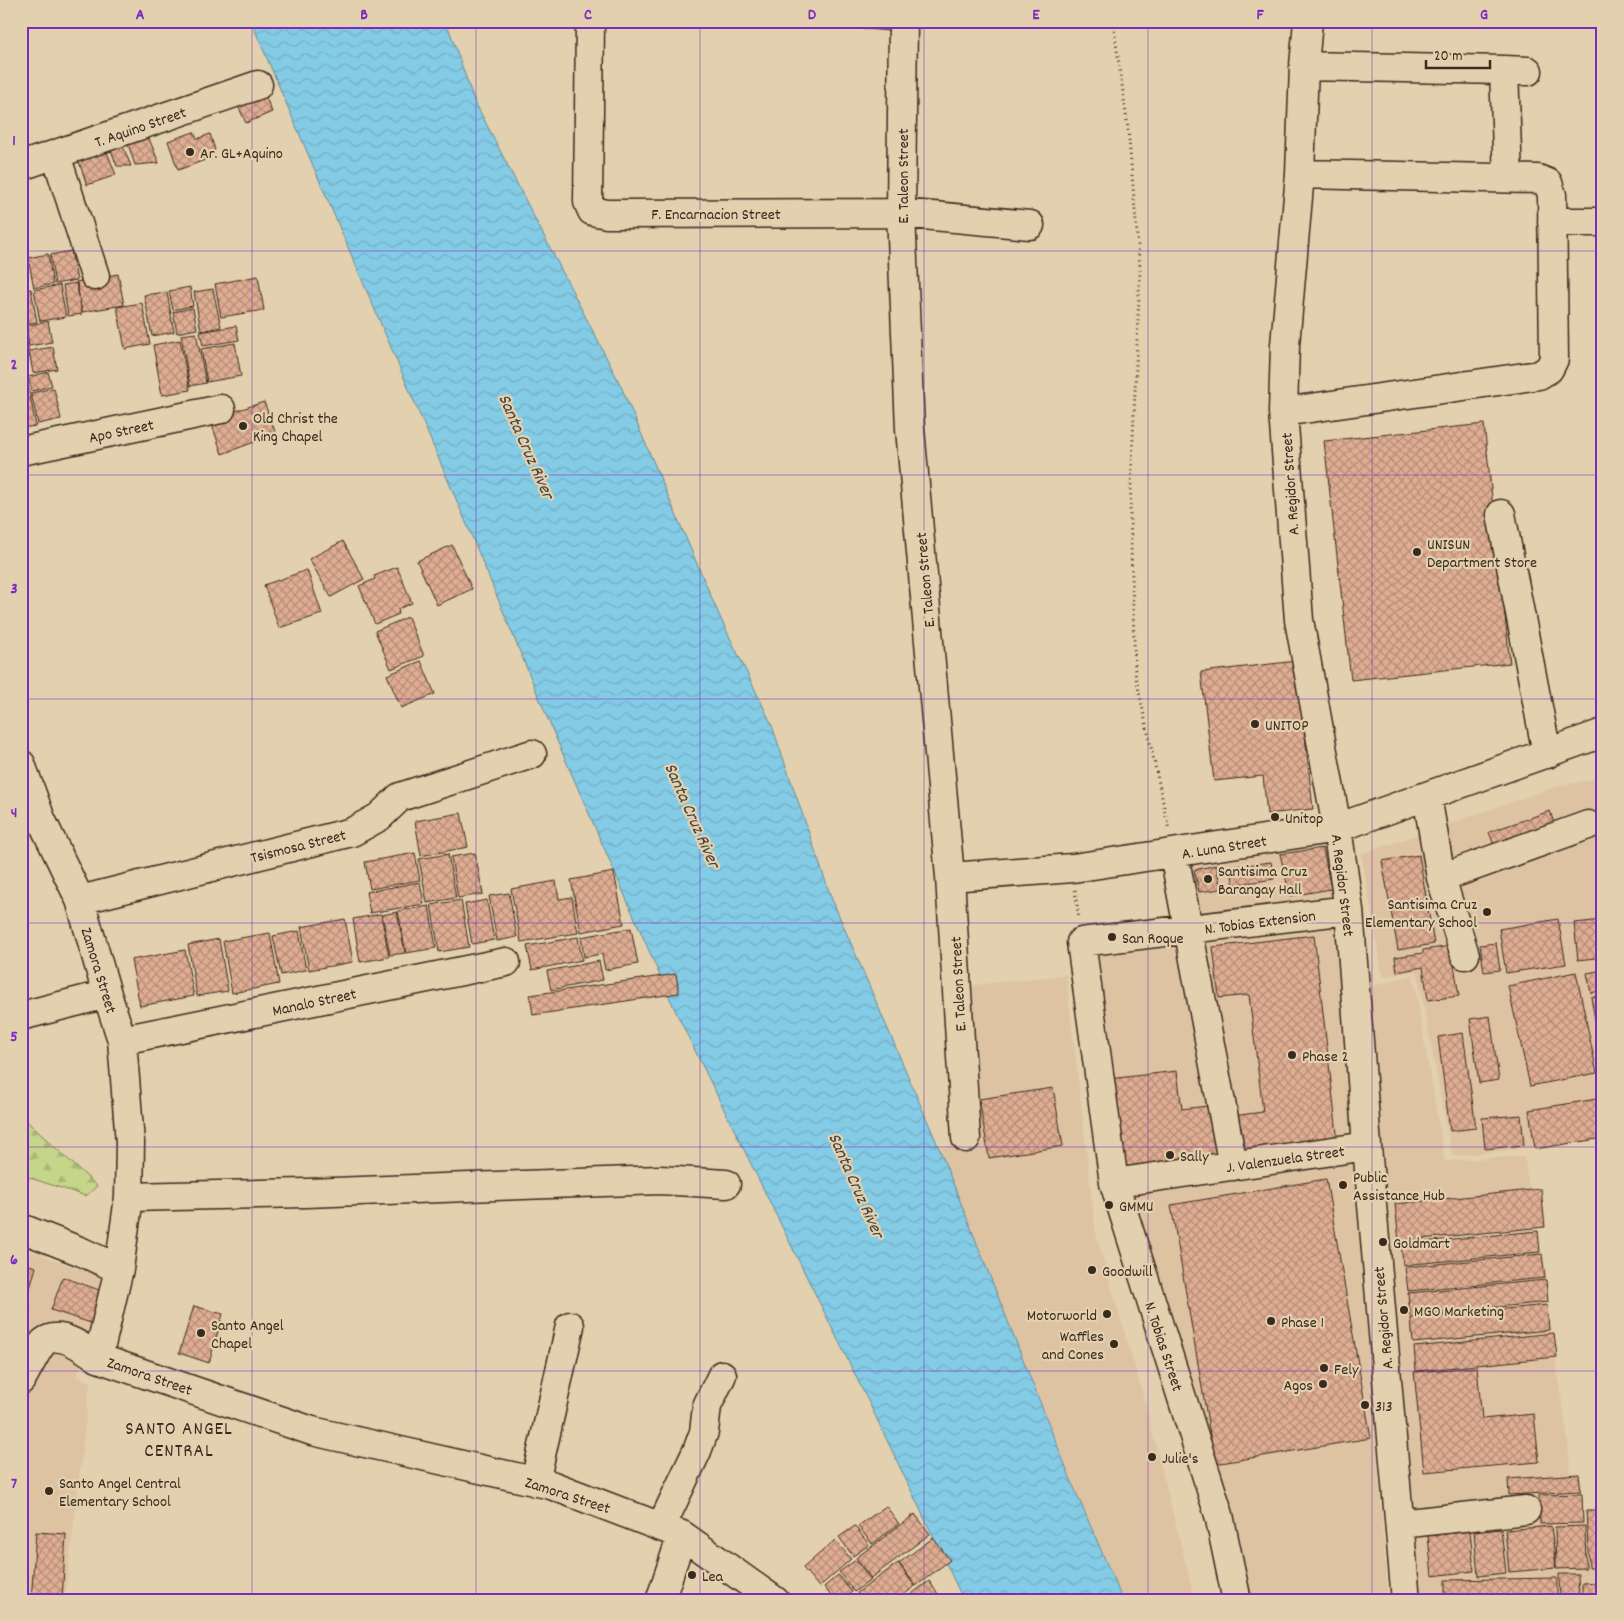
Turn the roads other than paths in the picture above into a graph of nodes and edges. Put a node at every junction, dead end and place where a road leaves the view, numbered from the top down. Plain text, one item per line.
1 (590, 21) edge
2 (903, 21) edge
3 (1308, 21) edge
4 (1304, 66) junction
5 (258, 84) dead end
6 (56, 155) junction
7 (21, 166) edge
8 (1300, 174) junction
9 (1508, 178) junction
10 (901, 213) junction
11 (1552, 222) junction
12 (1603, 222) edge
13 (1030, 225) dead end
14 (95, 276) dead end
15 (222, 409) dead end
16 (1283, 412) junction
17 (21, 451) edge
18 (1501, 514) dead end
19 (1603, 733) edge
20 (532, 754) dead end
21 (1547, 754) junction
22 (21, 764) edge
23 (1426, 796) junction
24 (1588, 825) dead end
25 (1337, 828) junction
26 (1174, 854) junction
27 (950, 877) junction
28 (1441, 878) junction
29 (80, 900) junction
30 (1349, 910) junction
31 (1188, 930) junction
32 (1082, 942) joint
33 (1465, 955) dead end
34 (506, 962) dead end
35 (107, 994) junction
36 (21, 1016) edge
37 (122, 1040) junction
38 (966, 1138) dead end
39 (1367, 1146) junction
40 (1233, 1166) junction
41 (1114, 1182) junction
42 (726, 1184) dead end
43 (129, 1197) junction
44 (21, 1228) edge
45 (120, 1270) junction
46 (570, 1326) dead end
47 (98, 1358) junction
48 (722, 1375) dead end
49 (21, 1380) edge
50 (534, 1482) junction
51 (1526, 1510) dead end
52 (1400, 1524) junction
53 (671, 1531) junction
54 (660, 1601) edge
55 (775, 1601) edge
56 (1237, 1601) edge
57 (1406, 1601) edge

1 - 10 street, F. Encarnacion Street
2 - 10 street, E. Taleon Street
3 - 4 street, A. Regidor Street
4 - 8 street, A. Regidor Street
4 - 9 street
5 - 6 street, T. Aquino Street
6 - 7 street, T. Aquino Street
6 - 14 street
8 - 9 street
8 - 16 street, A. Regidor Street
9 - 11 street
10 - 13 street, F. Encarnacion Street
10 - 27 street, E. Taleon Street
11 - 12 street
11 - 16 street
15 - 17 street, Apo Street
16 - 25 street, A. Regidor Street
18 - 21 street
19 - 21 street, A. Luna Street
20 - 29 street, Tsismosa Street
21 - 23 street, A. Luna Street
22 - 29 street, Zamora Street
23 - 25 street, A. Luna Street
23 - 28 street
24 - 28 street
25 - 26 street, A. Luna Street
25 - 30 street, A. Regidor Street
26 - 27 street, A. Luna Street
26 - 31 street
27 - 38 street, E. Taleon Street
28 - 33 street
29 - 35 street, Zamora Street
30 - 31 street, N. Tobias Extension
30 - 39 street, A. Regidor Street
31 - 32 street, N. Tobias Extension
31 - 40 street
32 - 41 street, N. Tobias Street
34 - 37 street, Manalo Street
35 - 36 street
35 - 37 street, Zamora Street
37 - 43 street, Zamora Street
39 - 40 street, J. Valenzuela Street
39 - 52 street, A. Regidor Street
40 - 41 street, J. Valenzuela Street
41 - 56 street, N. Tobias Street
42 - 43 street
43 - 45 street, Zamora Street
44 - 45 street
45 - 47 street, Zamora Street
46 - 50 street
47 - 49 street
47 - 50 street, Zamora Street
48 - 53 street
50 - 53 street, Zamora Street
51 - 52 street
52 - 57 street, A. Regidor Street
53 - 54 street
53 - 55 street, Zamora Street

